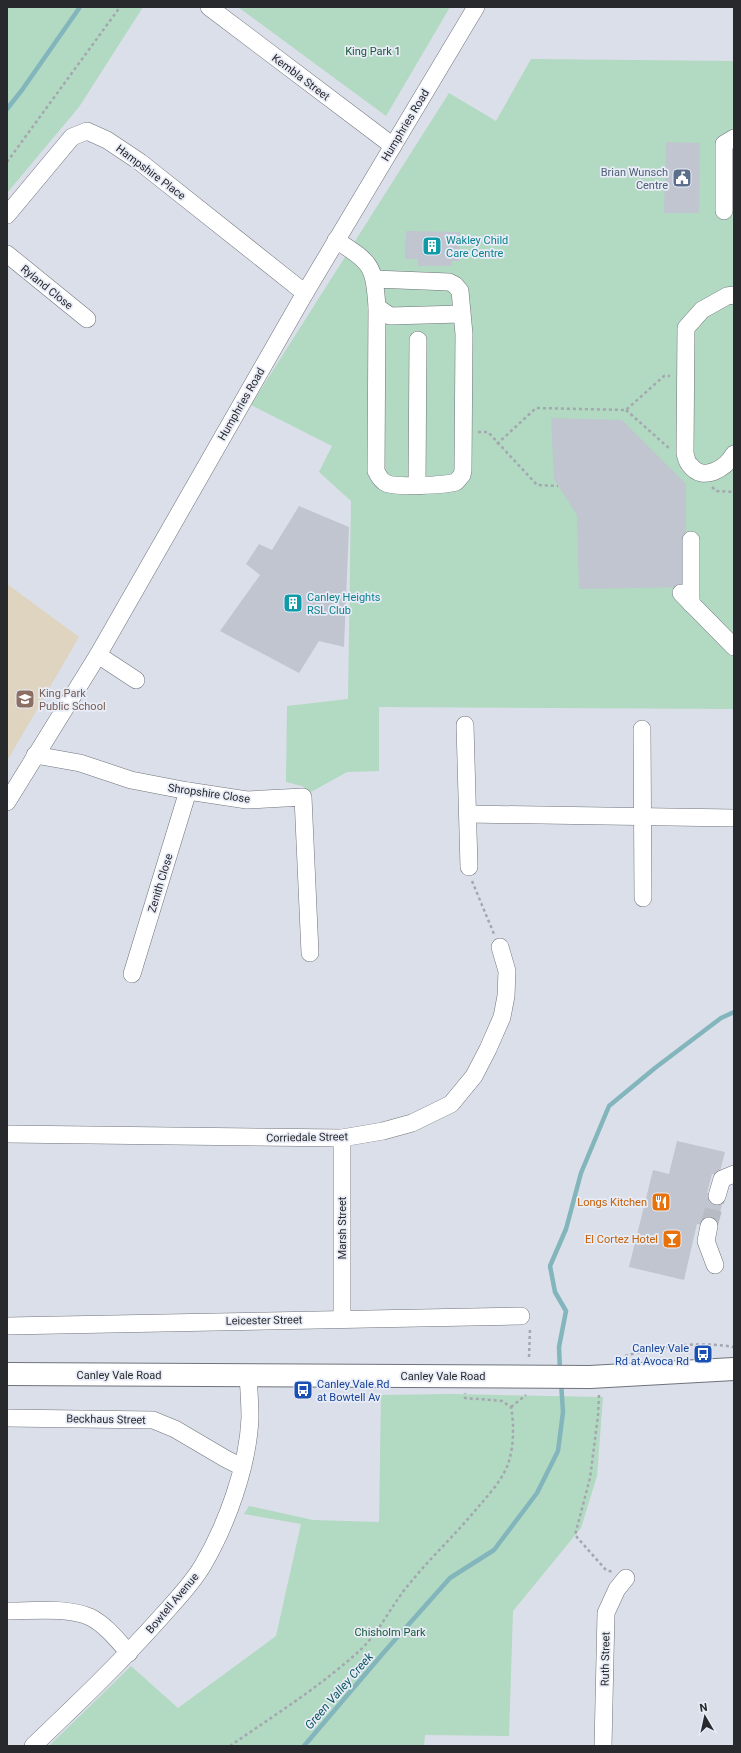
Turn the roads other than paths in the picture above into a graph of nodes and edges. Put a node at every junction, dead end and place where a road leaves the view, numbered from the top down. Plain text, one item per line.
1 (209, 7) edge
2 (476, 7) edge
3 (734, 138) edge
4 (393, 146) junction
5 (724, 211) dead end
6 (7, 215) edge
7 (336, 240) junction
8 (7, 254) edge
9 (374, 280) junction
10 (305, 293) junction
11 (734, 295) edge
12 (377, 307) junction
13 (461, 314) junction
14 (87, 319) dead end
15 (418, 340) dead end
16 (734, 454) edge
17 (417, 485) junction
18 (691, 540) dead end
19 (734, 647) edge
20 (98, 655) junction
21 (136, 680) dead end
22 (465, 725) dead end
23 (642, 729) dead end
24 (36, 755) junction
25 (188, 791) junction
26 (7, 802) edge
27 (468, 814) junction
28 (644, 816) junction
29 (734, 818) edge
30 (469, 867) road end
31 (643, 898) dead end
32 (500, 947) road end
33 (310, 953) dead end
34 (132, 974) dead end
35 (7, 1134) edge
36 (342, 1138) junction
37 (734, 1174) edge
38 (717, 1196) tunnel mouth
39 (709, 1226) tunnel mouth
40 (715, 1265) dead end
41 (521, 1316) dead end
42 (342, 1318) junction
43 (7, 1326) edge
44 (734, 1369) edge
45 (7, 1374) edge
46 (248, 1376) junction
47 (7, 1418) edge
48 (242, 1467) junction
49 (626, 1578) road end
50 (7, 1611) edge
51 (129, 1653) junction
52 (33, 1746) edge
53 (603, 1746) edge

1 - 4 street, Kembla Street
2 - 4 street, Humphries Road
3 - 5 street
4 - 7 street, Humphries Road
6 - 10 street, Hampshire Place
7 - 9 street
7 - 10 street, Humphries Road
8 - 14 street, Ryland Close
9 - 12 street
9 - 13 street
10 - 20 street, Humphries Road
11 - 16 street
12 - 13 street
12 - 17 street
13 - 17 street
15 - 17 street
18 - 19 street
20 - 21 street
20 - 24 street, Humphries Road
22 - 27 street
23 - 28 street
24 - 25 street, Shropshire Close
24 - 26 street, Humphries Road
25 - 33 street, Shropshire Close
25 - 34 street, Zenith Close
27 - 28 street
27 - 30 street
28 - 29 street
28 - 31 street
32 - 36 street, Corriedale Street
35 - 36 street, Corriedale Street
36 - 42 street, Marsh Street
37 - 38 street
39 - 40 street
41 - 42 street, Leicester Street
42 - 43 street, Leicester Street
44 - 46 main road, Canley Vale Road
45 - 46 main road, Canley Vale Road
46 - 48 street, Bowtell Avenue
47 - 48 street, Beckhaus Street
48 - 51 street, Bowtell Avenue
49 - 53 street, Ruth Street
50 - 51 street
51 - 52 street, Bowtell Avenue

